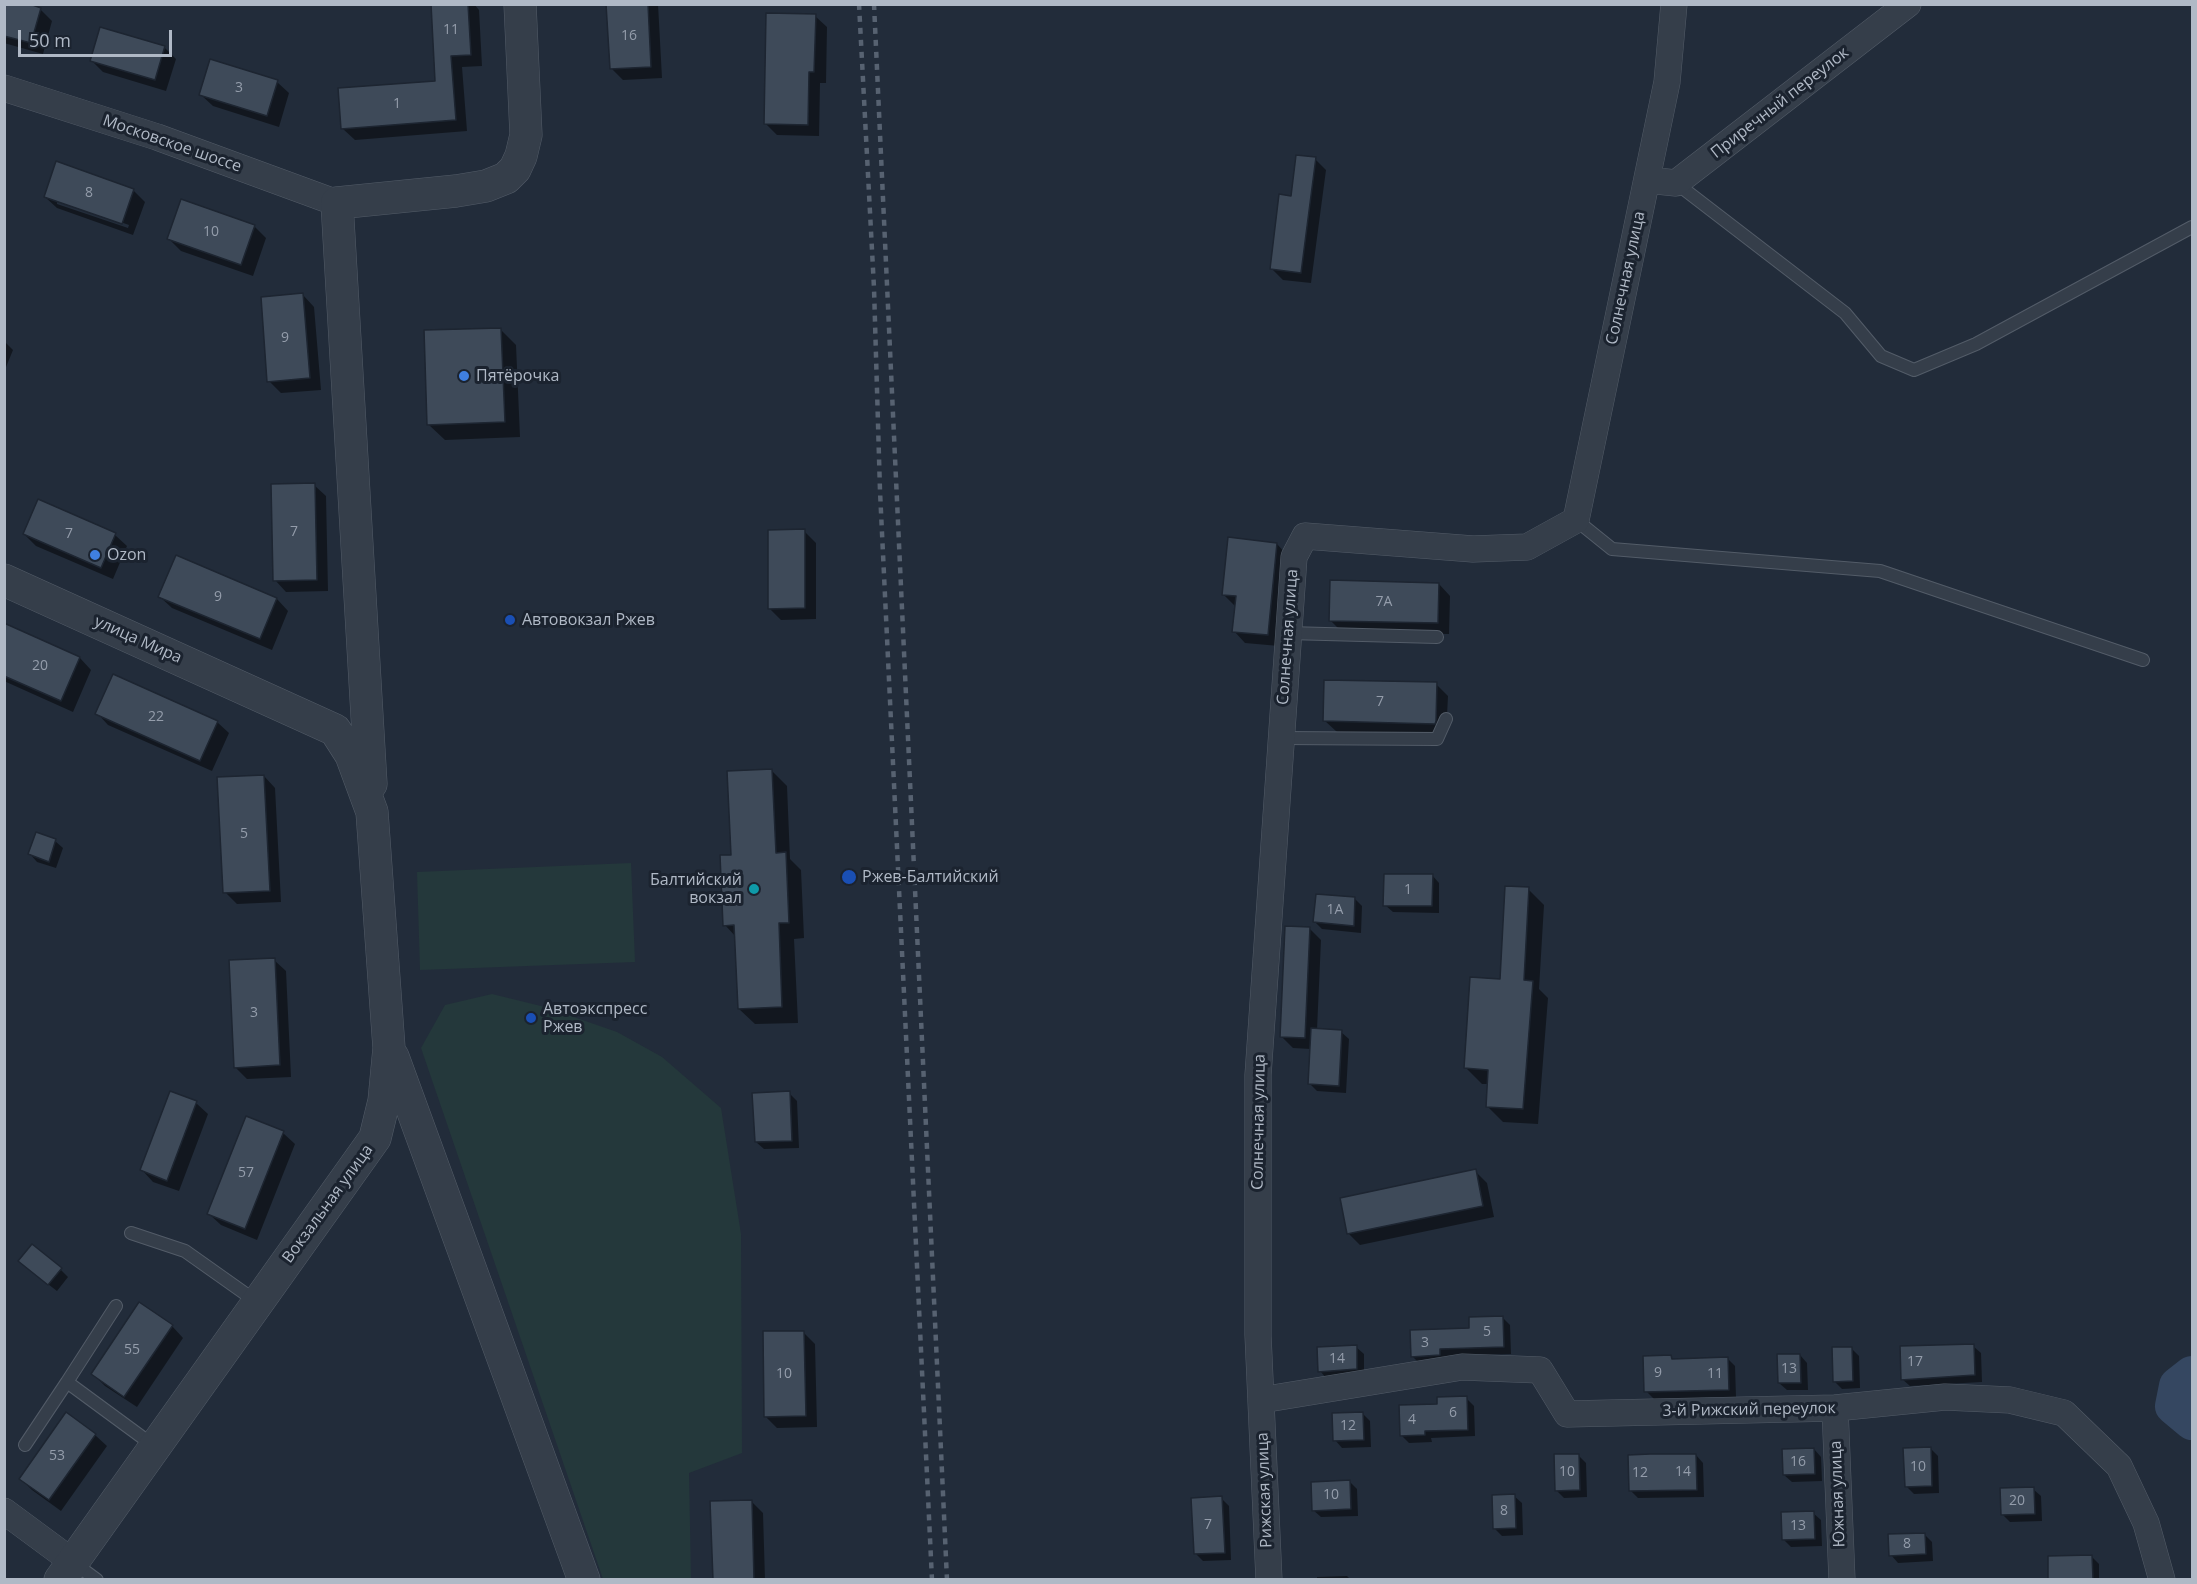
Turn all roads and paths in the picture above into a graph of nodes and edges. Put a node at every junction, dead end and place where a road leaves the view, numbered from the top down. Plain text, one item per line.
1 (520, 4) edge
2 (1674, 4) edge
3 (1908, 4) edge
4 (4, 88) edge
5 (1647, 180) junction
6 (1676, 183) junction
7 (338, 203) junction
8 (2193, 227) edge
9 (1576, 520) junction
10 (4, 580) edge
11 (1288, 633) junction
12 (1437, 638) dead end
13 (2143, 660) dead end
14 (364, 681) junction
15 (271, 701) junction
16 (1446, 719) dead end
17 (1281, 738) junction
18 (372, 812) junction
19 (389, 1048) junction
20 (131, 1233) dead end
21 (258, 1303) junction
22 (116, 1306) dead end
23 (67, 1382) junction
24 (1261, 1400) junction
25 (1835, 1408) junction
26 (25, 1445) dead end
27 (155, 1447) junction
28 (4, 1511) edge
29 (77, 1574) edge
30 (584, 1580) edge
31 (1269, 1580) edge
32 (1842, 1580) edge
33 (2162, 1580) edge

1 - 7 street
2 - 5 street, Солнечная улица
3 - 6 street, Приречный переулок
4 - 7 street, Московское шоссе
5 - 6 street
5 - 9 street, Солнечная улица
6 - 8 lane
7 - 14 street
9 - 11 street, Солнечная улица
9 - 13 lane
10 - 15 street, улица Мира
11 - 12 lane
11 - 17 street, Солнечная улица
14 - 15 street
14 - 18 street
15 - 18 street, Вокзальная улица
16 - 17 lane
17 - 24 street, Солнечная улица
18 - 19 street, Вокзальная улица
19 - 21 street, Вокзальная улица
19 - 30 street
20 - 21 lane
21 - 27 street, Вокзальная улица
22 - 23 lane
23 - 26 lane
23 - 27 lane
24 - 25 street, 3-й Рижский переулок
24 - 31 street, Рижская улица
25 - 32 street, Южная улица
25 - 33 street, 3-й Рижский переулок
27 - 29 street, Вокзальная улица
28 - 29 street

